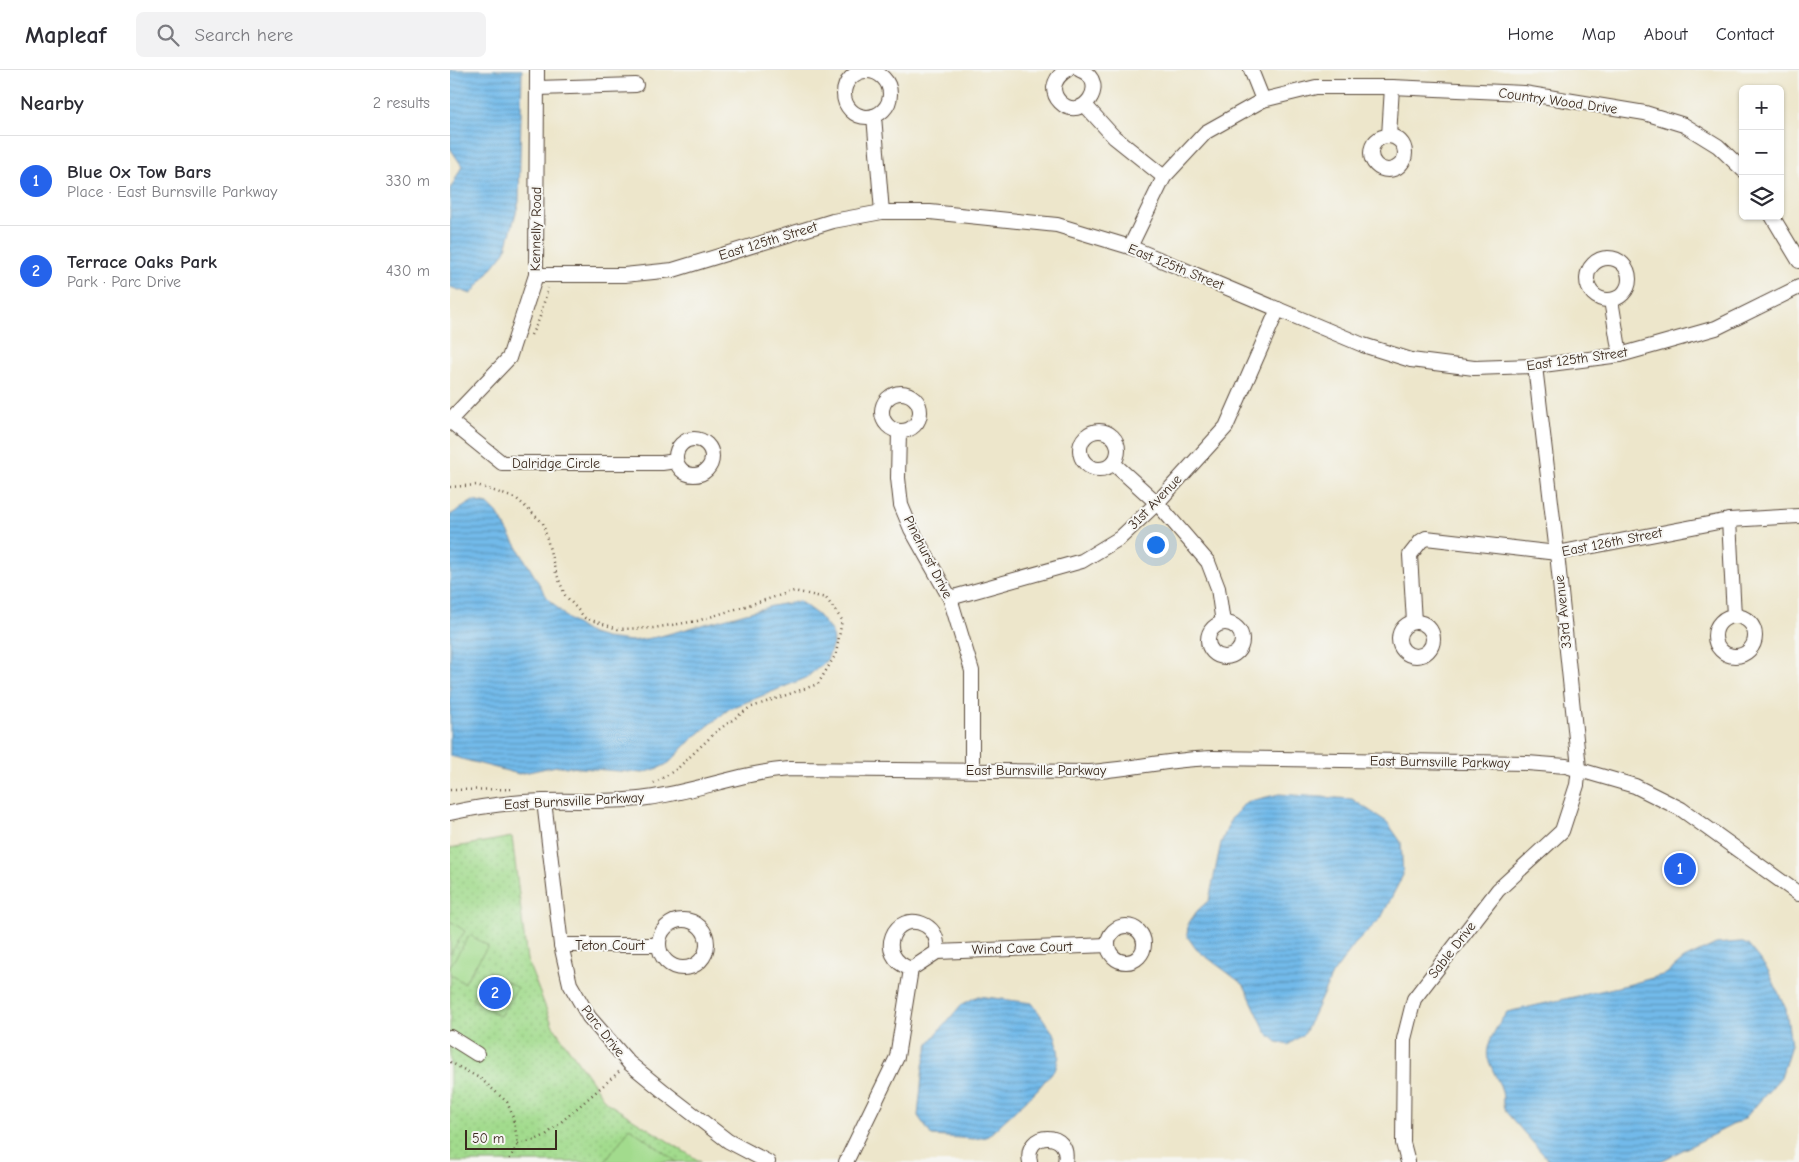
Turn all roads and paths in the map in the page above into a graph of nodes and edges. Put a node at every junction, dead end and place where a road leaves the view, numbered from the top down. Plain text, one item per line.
1 (537, 70) edge
2 (1067, 70) edge
3 (1080, 70) edge
4 (1252, 70) edge
5 (636, 85) dead end
6 (1392, 87) junction
7 (537, 88) junction
8 (1263, 100) junction
9 (1086, 105) junction
10 (874, 116) dead end
11 (1389, 136) dead end
12 (1739, 166) edge
13 (1164, 176) junction
14 (882, 212) junction
15 (1774, 220) edge
16 (1130, 247) junction
17 (1799, 261) edge
18 (536, 275) junction
19 (1799, 287) edge
20 (1611, 300) dead end
21 (1278, 309) junction
22 (1620, 355) junction
23 (1535, 366) junction
24 (450, 420) edge
25 (899, 431) dead end
26 (676, 461) dead end
27 (1113, 464) dead end
28 (450, 487) edge
29 (1156, 503) junction
30 (1799, 516) edge
31 (1729, 520) junction
32 (1557, 553) junction
33 (950, 598) junction
34 (1734, 616) dead end
35 (1414, 622) dead end
36 (1223, 623) dead end
37 (1579, 768) junction
38 (972, 770) junction
39 (652, 785) dead end
40 (518, 789) dead end
41 (450, 790) edge
42 (544, 801) junction
43 (450, 813) edge
44 (1799, 894) edge
45 (562, 945) junction
46 (660, 945) dead end
47 (1108, 945) dead end
48 (937, 952) junction
49 (911, 969) junction
50 (450, 1037) edge
51 (477, 1054) dead end
52 (450, 1062) edge
53 (629, 1063) junction
54 (518, 1144) junction
55 (508, 1162) edge
56 (768, 1162) edge
57 (846, 1162) edge
58 (1030, 1162) edge
59 (1065, 1162) edge
60 (1408, 1162) edge

1 - 7 street, Kennelly Road
2 - 9 street
3 - 9 street
4 - 8 street
5 - 7 street
6 - 8 street, Country Wood Drive
6 - 11 street
6 - 12 street, Country Wood Drive
7 - 18 street, Kennelly Road
8 - 13 street, Country Wood Drive
9 - 13 street
10 - 14 street
13 - 16 street, Country Wood Drive
14 - 16 street, East 125th Street
14 - 18 street, East 125th Street
15 - 17 street
16 - 21 street, East 125th Street
18 - 24 street, Kennelly Road
19 - 22 street, East 125th Street
20 - 22 street
21 - 23 street, East 125th Street
21 - 29 street, 31st Avenue
22 - 23 street, East 125th Street
23 - 32 street, 33rd Avenue
24 - 26 street, Dalridge Circle
25 - 33 street, Pinehurst Drive
27 - 29 street
28 - 39 path
29 - 33 street, 31st Avenue
29 - 36 street
30 - 31 street, East 126th Street
31 - 32 street, East 126th Street
31 - 34 street
32 - 35 street, East 126th Street
32 - 37 street, 33rd Avenue
33 - 38 street, Pinehurst Drive
37 - 38 street, East Burnsville Parkway
37 - 44 street, East Burnsville Parkway
37 - 60 street, Sable Drive
38 - 42 street, East Burnsville Parkway
40 - 41 path
42 - 43 street, East Burnsville Parkway
42 - 45 street, Parc Drive
45 - 46 street, Teton Court
45 - 53 street, Parc Drive
47 - 48 street, Wind Cave Court
48 - 49 street
48 - 49 street
49 - 57 street
50 - 51 street
52 - 54 path
53 - 54 path
53 - 56 street, Parc Drive
54 - 55 path
58 - 59 street

